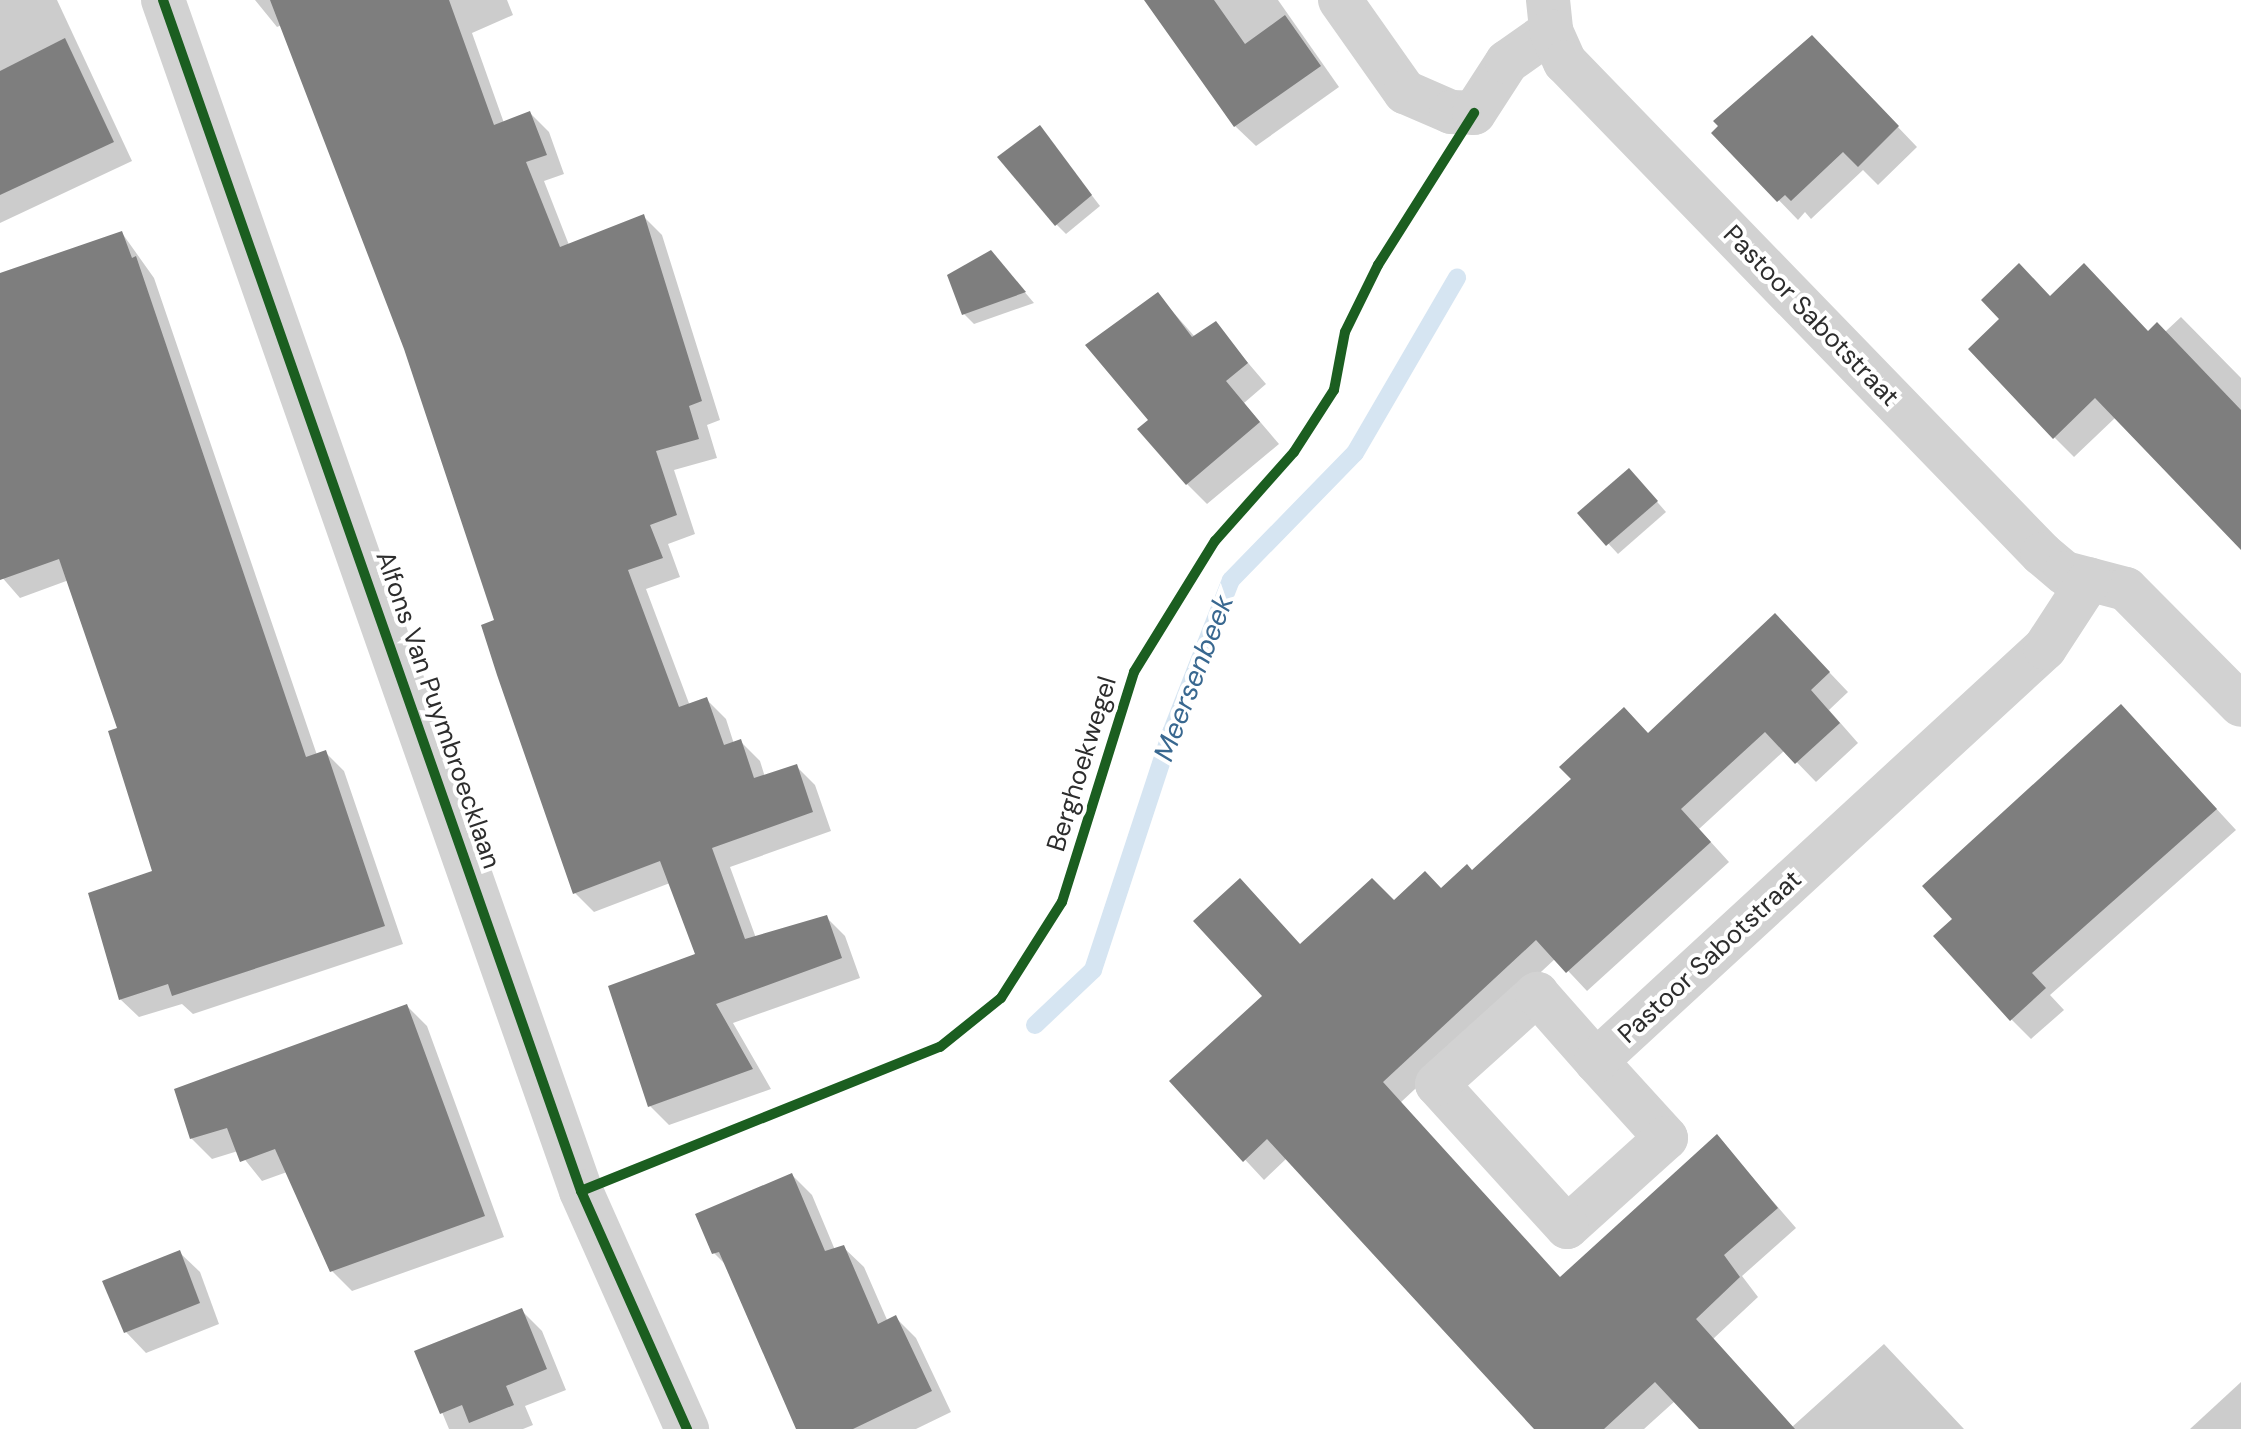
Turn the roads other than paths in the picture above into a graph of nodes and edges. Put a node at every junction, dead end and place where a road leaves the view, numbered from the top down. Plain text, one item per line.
1 (163, 0) edge
2 (1340, 0) edge
3 (1549, 15) edge
4 (2090, 579) junction
5 (2241, 705) edge
6 (1596, 1061) junction
7 (687, 1429) edge

1 - 7 street, Alfons Van Puymbroecklaan
2 - 3 street
3 - 4 street, Pastoor Sabotstraat
4 - 5 street, Pastoor Sabotstraat
4 - 6 street, Pastoor Sabotstraat
6 - 6 street, Pastoor Sabotstraat

